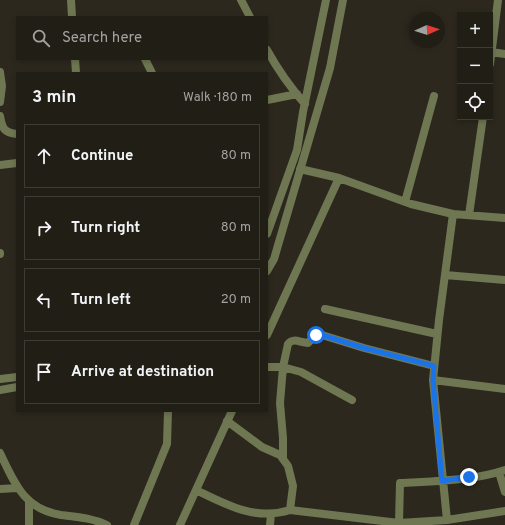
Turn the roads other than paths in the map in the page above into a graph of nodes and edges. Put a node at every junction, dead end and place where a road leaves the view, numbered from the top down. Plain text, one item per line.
1 (71, 0) edge
2 (241, 0) edge
3 (326, 0) edge
4 (343, 0) edge
5 (498, 0) edge
6 (72, 16) edge
7 (249, 16) edge
8 (492, 48) edge
9 (268, 52) edge
10 (493, 52) edge
11 (505, 54) edge
12 (75, 60) edge
13 (146, 60) edge
14 (0, 72) edge
15 (76, 72) edge
16 (152, 72) edge
17 (296, 94) junction
18 (434, 96) dead end
19 (268, 100) edge
20 (0, 102) edge
21 (305, 104) junction
22 (0, 116) edge
23 (483, 120) edge
24 (16, 134) edge
25 (16, 163) edge
26 (0, 164) edge
27 (300, 169) junction
28 (339, 178) junction
29 (405, 202) junction
30 (453, 214) junction
31 (270, 215) edge
32 (469, 215) junction
33 (505, 218) edge
34 (268, 228) edge
35 (268, 269) edge
36 (444, 274) junction
37 (505, 280) edge
38 (325, 310) dead end
39 (268, 333) edge
40 (437, 334) junction
41 (434, 366) junction
42 (268, 367) edge
43 (283, 367) junction
44 (16, 377) edge
45 (0, 379) edge
46 (433, 380) junction
47 (16, 387) edge
48 (505, 389) edge
49 (0, 390) edge
50 (352, 400) dead end
51 (168, 412) edge
52 (232, 412) edge
53 (227, 421) junction
54 (0, 453) edge
55 (283, 458) junction
56 (502, 471) edge
57 (442, 481) junction
58 (17, 488) junction
59 (0, 489) edge
60 (196, 490) junction
61 (505, 492) edge
62 (29, 502) junction
63 (290, 510) junction
64 (505, 511) edge
65 (271, 514) junction
66 (447, 520) junction
67 (346, 521) edge
68 (399, 524) junction
69 (30, 525) edge
70 (106, 525) edge
71 (134, 525) edge
72 (180, 525) edge
73 (270, 525) edge

1 - 6 street
2 - 7 street
3 - 21 street
4 - 27 street
5 - 8 street
9 - 17 street
10 - 11 street
12 - 15 street
13 - 16 street
14 - 20 street
17 - 19 street
17 - 21 street
18 - 29 street
21 - 31 street
22 - 24 street
23 - 32 street
25 - 26 street
27 - 28 street
27 - 35 street
28 - 29 street
28 - 39 street
29 - 30 street
30 - 32 street
30 - 36 street
31 - 34 street
32 - 33 street
36 - 37 street
36 - 40 street
38 - 40 street
40 - 41 street
41 - 43 street
41 - 46 street
42 - 43 street
43 - 50 street
43 - 55 street
44 - 45 street
46 - 48 street
46 - 57 street
47 - 49 street
51 - 71 street
52 - 53 street
53 - 55 street
53 - 60 street
54 - 58 street
55 - 63 street
56 - 57 street
56 - 61 street
57 - 66 street
57 - 68 street
58 - 59 street
58 - 62 street
60 - 65 street
60 - 72 street
62 - 69 street
62 - 70 street
63 - 65 street
63 - 67 street
64 - 66 street
65 - 73 street
66 - 68 street
67 - 68 street

